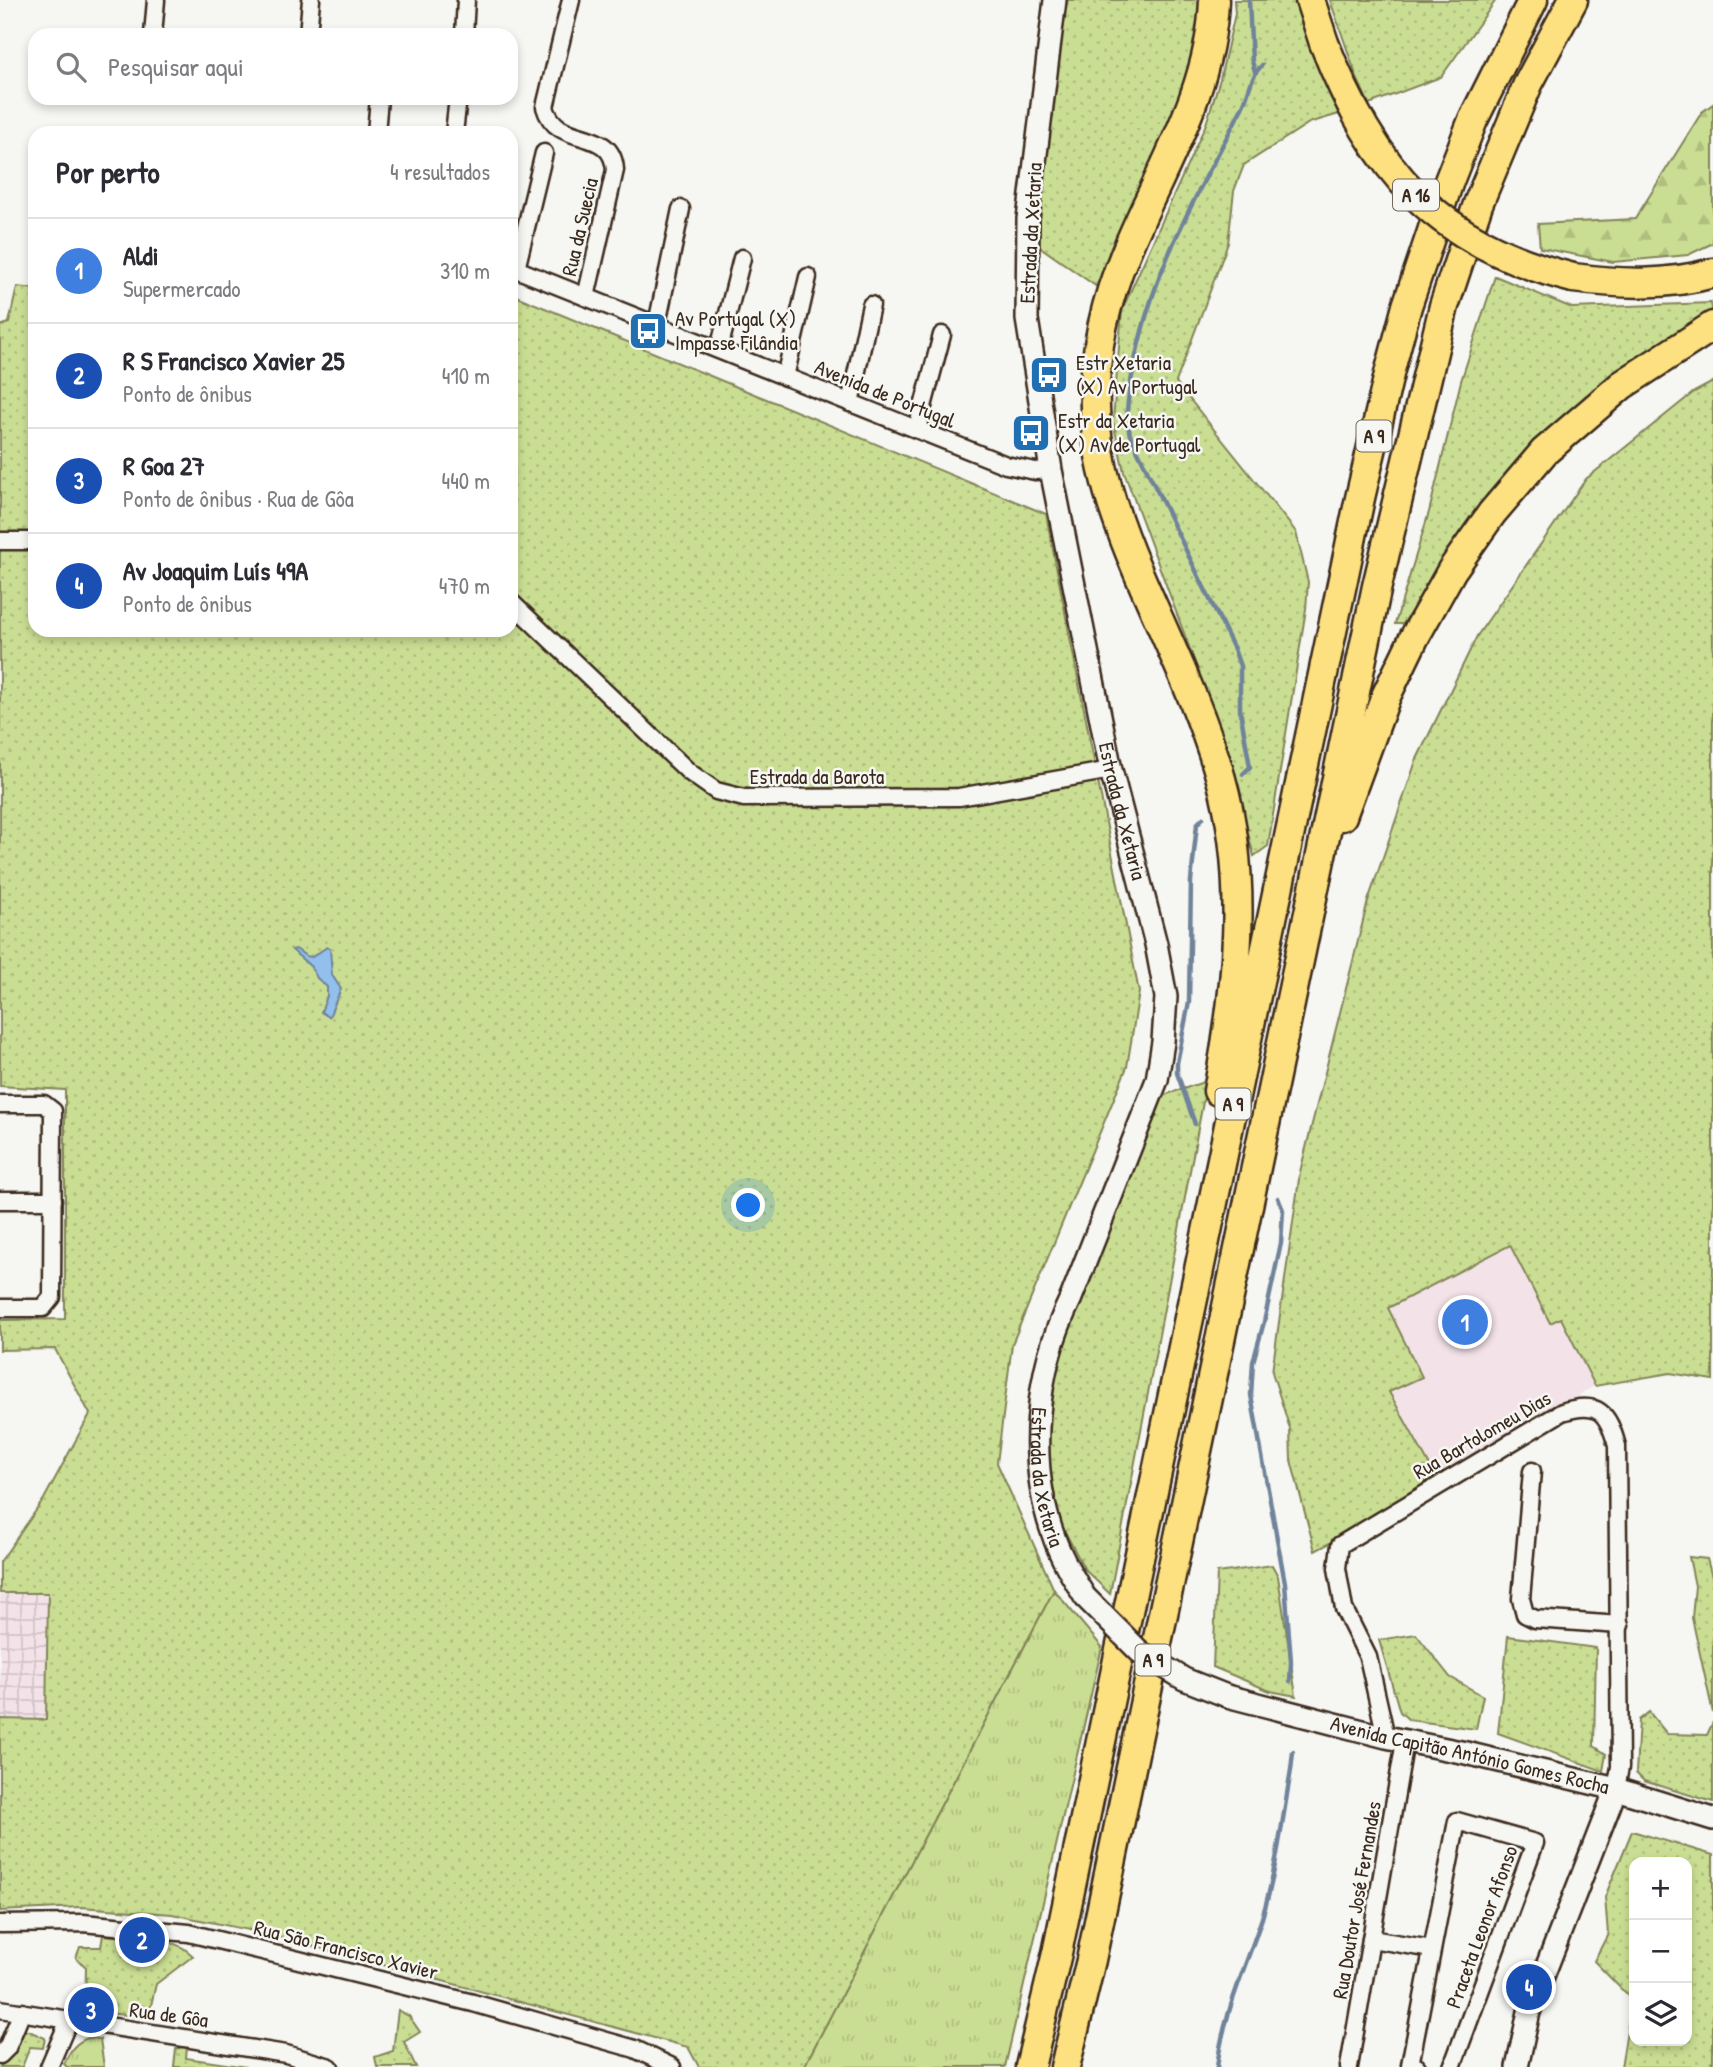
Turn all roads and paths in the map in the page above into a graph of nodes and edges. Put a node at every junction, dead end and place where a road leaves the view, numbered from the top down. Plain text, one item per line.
1 (156, 0) edge
2 (311, 0) edge
3 (466, 0) edge
4 (571, 0) edge
5 (1055, 0) edge
6 (1214, 0) edge
7 (1310, 0) edge
8 (1533, 0) edge
9 (1573, 0) edge
10 (154, 28) edge
11 (309, 28) edge
12 (464, 28) edge
13 (378, 105) edge
14 (457, 105) edge
15 (377, 126) edge
16 (455, 126) edge
17 (544, 153) dead end
18 (681, 209) dead end
19 (518, 249) edge
20 (742, 258) dead end
21 (518, 270) edge
22 (1713, 273) edge
23 (808, 277) dead end
24 (586, 297) junction
25 (872, 305) dead end
26 (657, 324) junction
27 (1713, 326) edge
28 (942, 335) dead end
29 (719, 349) junction
30 (785, 377) junction
31 (850, 402) junction
32 (917, 429) junction
33 (1051, 470) junction
34 (0, 541) edge
35 (28, 541) edge
36 (518, 609) edge
37 (1111, 770) junction
38 (1313, 890) junction
39 (0, 1104) edge
40 (0, 1200) edge
41 (54, 1200) junction
42 (1197, 1281) junction
43 (0, 1308) edge
44 (1532, 1471) dead end
45 (1620, 1625) junction
46 (1227, 1696) joint
47 (1396, 1739) junction
48 (1616, 1789) junction
49 (1713, 1819) edge
50 (0, 1924) edge
51 (1371, 1939) junction
52 (1432, 1949) junction
53 (0, 2009) edge
54 (22, 2012) junction
55 (68, 2020) junction
56 (0, 2055) edge
57 (49, 2067) edge
58 (330, 2067) edge
59 (672, 2067) edge
60 (1030, 2067) edge
61 (1065, 2067) edge
62 (1349, 2067) edge
63 (1417, 2067) edge
64 (1452, 2067) edge
65 (1517, 2067) edge

1 - 10 street
2 - 11 street
3 - 12 street
4 - 24 street, Rua da Suecia
5 - 33 street, Estrada da Xetaria
6 - 42 highway
7 - 22 highway, A 16, bridge
8 - 42 highway, A 9
9 - 38 highway, A 9
13 - 15 street
14 - 16 street
17 - 19 street
18 - 26 street
20 - 29 street
21 - 24 street, Avenida de Portugal
23 - 30 street
24 - 26 street, Avenida de Portugal
25 - 31 street
26 - 29 street, Avenida de Portugal
27 - 38 highway
28 - 32 street
29 - 30 street, Avenida de Portugal
30 - 31 street, Avenida de Portugal
31 - 32 street, Avenida de Portugal
32 - 33 street, Avenida de Portugal
33 - 37 street, Estrada da Xetaria
34 - 35 street
36 - 37 street, Estrada da Barota
37 - 46 street, Estrada da Xetaria, bridge
38 - 61 highway, A 9
39 - 41 street
40 - 41 street
41 - 43 street
42 - 60 highway, A 9
44 - 45 street
45 - 47 street, Rua Bartolomeu Dias
45 - 48 street, Rua Bartolomeu Dias
46 - 47 street, Avenida Capitão António Gomes Rocha
47 - 48 street, Avenida Capitão António Gomes Rocha
47 - 51 street, Rua Doutor José Fernandes
48 - 49 street, Avenida Capitão António Gomes Rocha
48 - 65 street
50 - 59 street, Rua São Francisco Xavier
51 - 52 street, Praceta Leonor Afonso
51 - 62 street, Rua Doutor José Fernandes
52 - 63 street, Praceta Leonor Afonso
52 - 64 street, Praceta Leonor Afonso
53 - 54 street, Rua de Gôa
54 - 55 street, Rua de Gôa
54 - 56 street
55 - 57 street
55 - 58 street, Rua de Gôa

